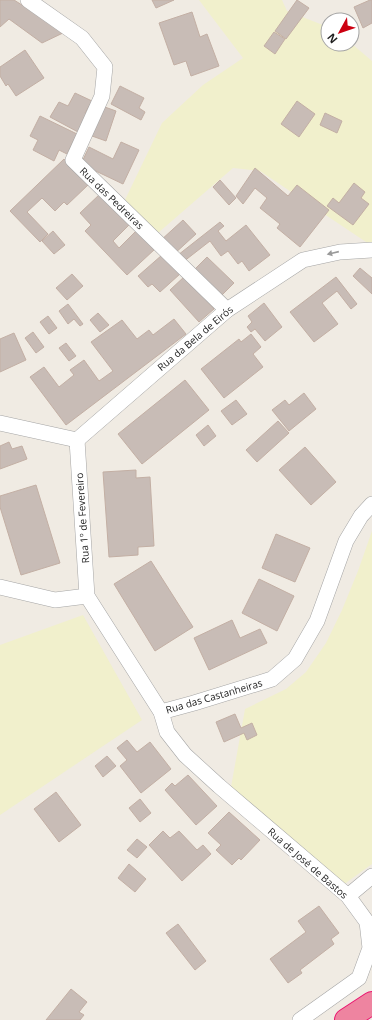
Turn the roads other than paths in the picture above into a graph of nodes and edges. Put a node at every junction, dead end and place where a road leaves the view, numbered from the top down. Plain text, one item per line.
1 (28, 0) edge
2 (372, 250) edge
3 (227, 310) junction
4 (0, 423) edge
5 (77, 440) junction
6 (372, 504) edge
7 (0, 587) edge
8 (87, 596) junction
9 (160, 712) junction
10 (372, 876) edge
11 (348, 896) junction
12 (372, 1003) edge
13 (300, 1020) edge
14 (346, 1020) edge

1 - 3 street, Rua das Pedreiras
2 -> 3 street, Rua da Bela de Eirós
3 - 5 street, Rua da Bela de Eirós
4 - 5 street
5 - 8 street, Rua 1º de Fevereiro
6 - 9 street, Rua das Castanheiras
7 - 8 street
8 - 9 street, Rua das Castanheiras
9 - 11 street, Rua de José de Bastos
10 - 11 street
11 - 13 street, Rua de José de Bastos
12 - 14 highway

